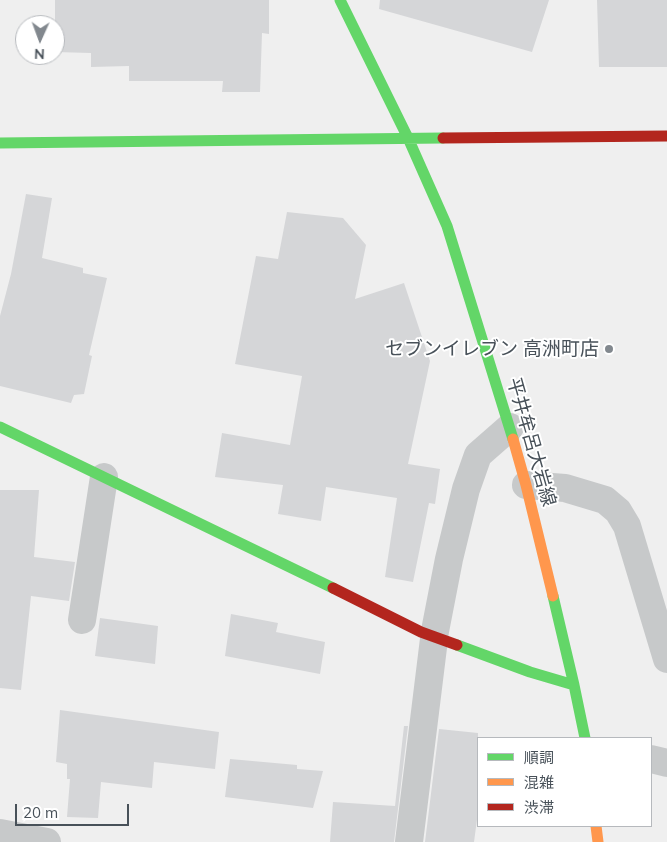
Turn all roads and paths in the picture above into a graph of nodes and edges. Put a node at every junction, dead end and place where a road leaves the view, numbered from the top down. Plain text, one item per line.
1 (340, 0) edge
2 (667, 136) edge
3 (408, 138) junction
4 (0, 143) edge
5 (0, 427) edge
6 (510, 428) junction
7 (104, 477) junction
8 (526, 485) junction
9 (82, 620) dead end
10 (434, 636) junction
11 (666, 653) edge
12 (574, 685) junction
13 (585, 737) edge
14 (652, 759) edge
15 (667, 763) edge
16 (596, 827) edge
17 (0, 833) edge
18 (47, 842) edge
19 (409, 842) edge
20 (598, 842) edge

1 - 3 street, 平井牟呂大岩線
2 - 3 street
3 - 4 street
3 - 6 street, 平井牟呂大岩線
5 - 7 street
6 - 8 street, 平井牟呂大岩線
6 - 10 street
7 - 9 street
7 - 10 street
8 - 11 street
8 - 12 street, 平井牟呂大岩線
10 - 12 street
10 - 19 street
12 - 13 street, 平井牟呂大岩線
14 - 15 street
16 - 20 street
17 - 18 street

